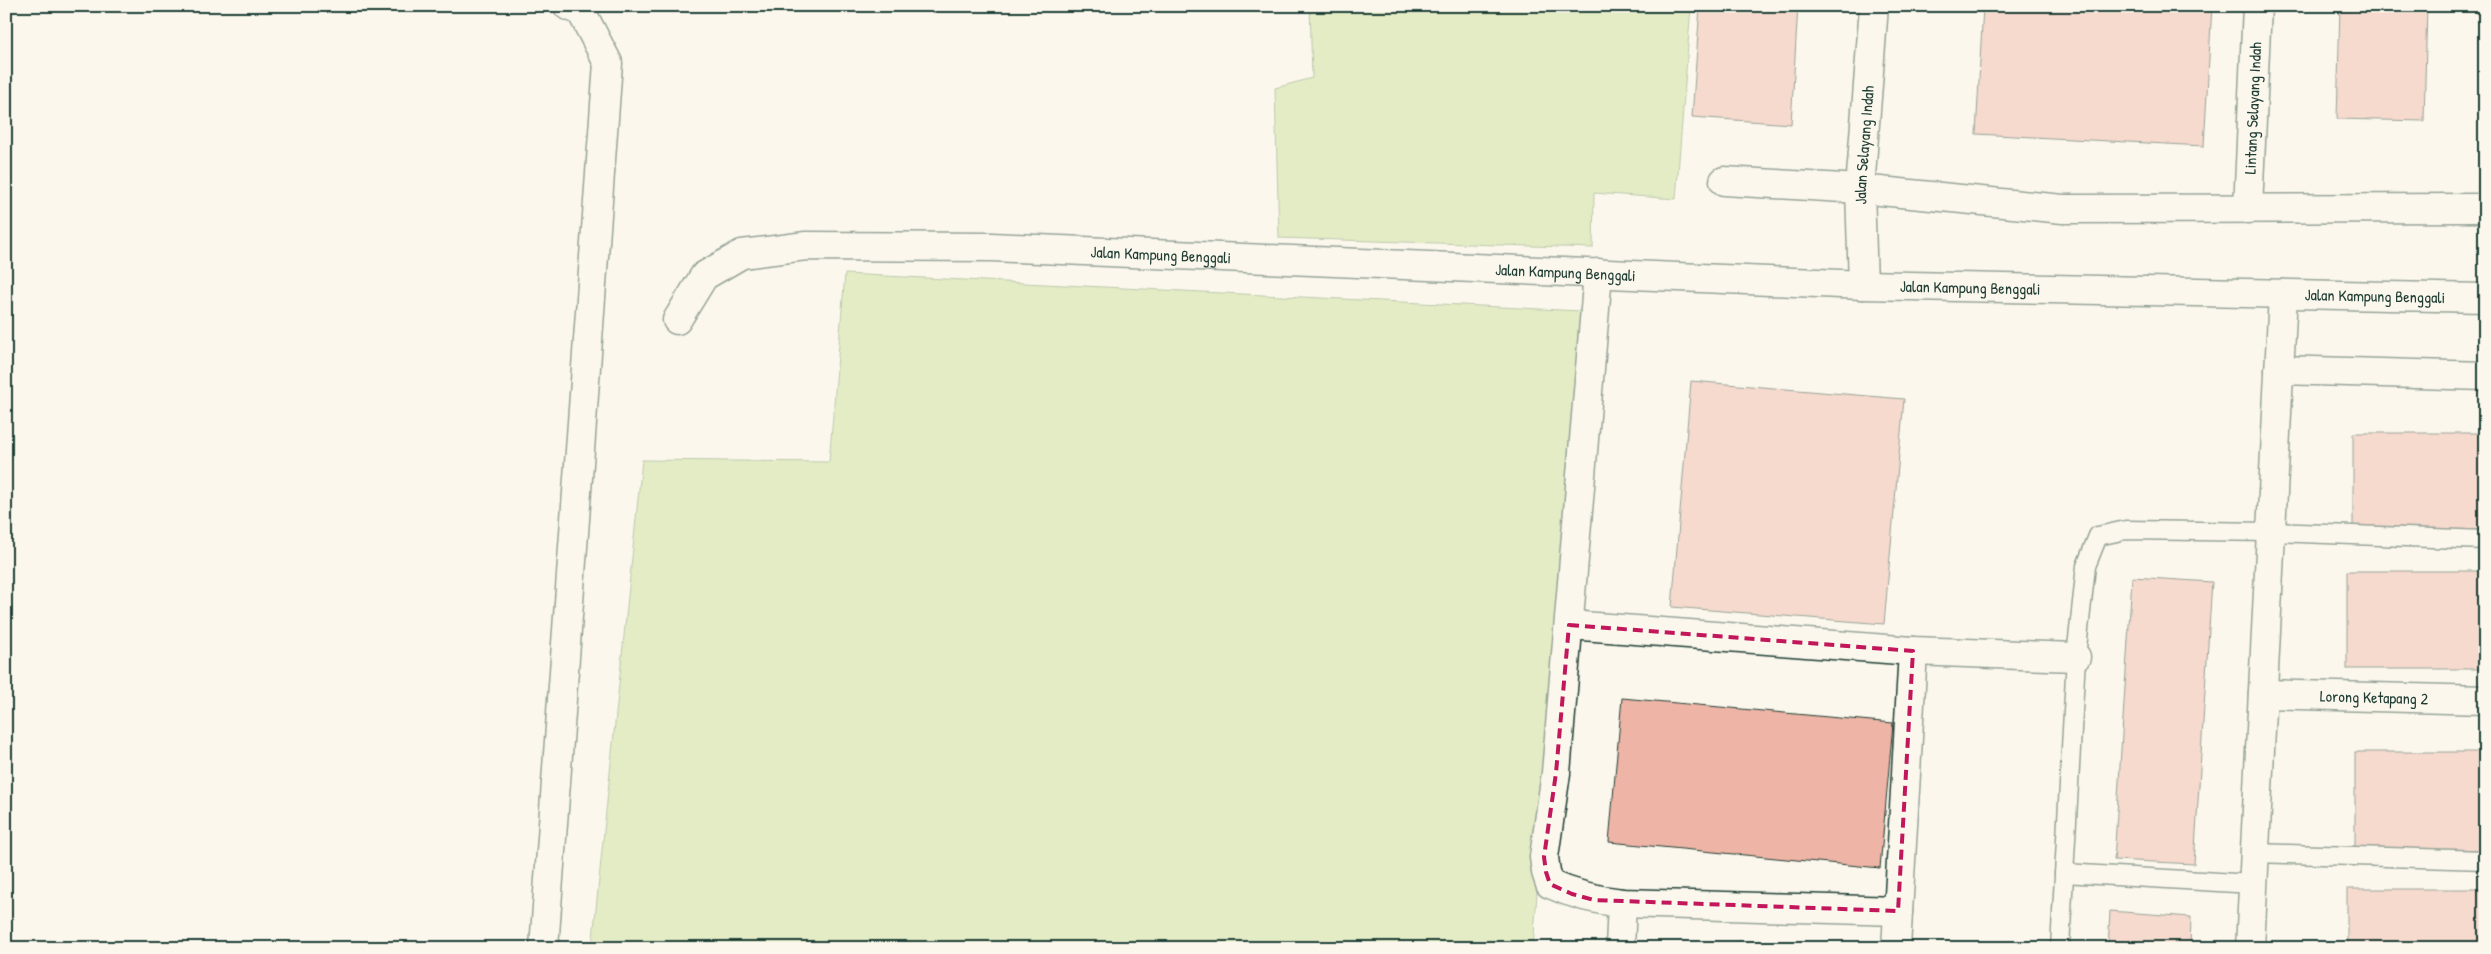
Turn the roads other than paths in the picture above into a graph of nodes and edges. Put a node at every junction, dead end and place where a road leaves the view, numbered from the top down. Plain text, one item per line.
1 (568, 6) edge
2 (1874, 6) edge
3 (2257, 6) edge
4 (1724, 181) dead end
5 (1860, 189) junction
6 (2248, 208) junction
7 (2485, 208) edge
8 (1598, 273) junction
9 (1863, 285) junction
10 (2283, 294) junction
11 (2485, 298) edge
12 (677, 320) dead end
13 (2279, 370) junction
14 (2485, 376) edge
15 (2271, 532) junction
16 (2485, 540) edge
17 (1569, 625) junction
18 (1913, 651) junction
19 (2076, 657) junction
20 (2263, 694) junction
21 (2485, 700) edge
22 (2255, 853) junction
23 (2485, 860) edge
24 (2064, 873) junction
25 (2253, 884) junction
26 (1622, 903) junction
27 (1898, 911) junction
28 (544, 948) edge
29 (1620, 948) edge
30 (1896, 948) edge
31 (2060, 948) edge
32 (2250, 948) edge

1 - 28 street
2 - 5 street, Jalan Selayang Indah
3 - 6 street, Lintang Selayang Indah
4 - 5 street
5 - 6 street
5 - 9 street, Jalan Selayang Indah
6 - 7 street
8 - 9 street, Jalan Kampung Benggali
8 - 12 street, Jalan Kampung Benggali
8 - 17 street
9 - 10 street, Jalan Kampung Benggali
10 - 11 street, Jalan Kampung Benggali
10 - 13 street
13 - 14 street
13 - 15 street
15 - 16 lane
15 - 19 lane
15 - 20 street
17 - 18 street
17 - 26 street
18 - 19 street
18 - 27 street
19 - 24 lane
20 - 21 street, Lorong Ketapang 2
20 - 22 street
22 - 23 lane
22 - 25 street
24 - 25 lane
24 - 31 lane
25 - 32 street
26 - 27 street
26 - 29 street
27 - 30 street

